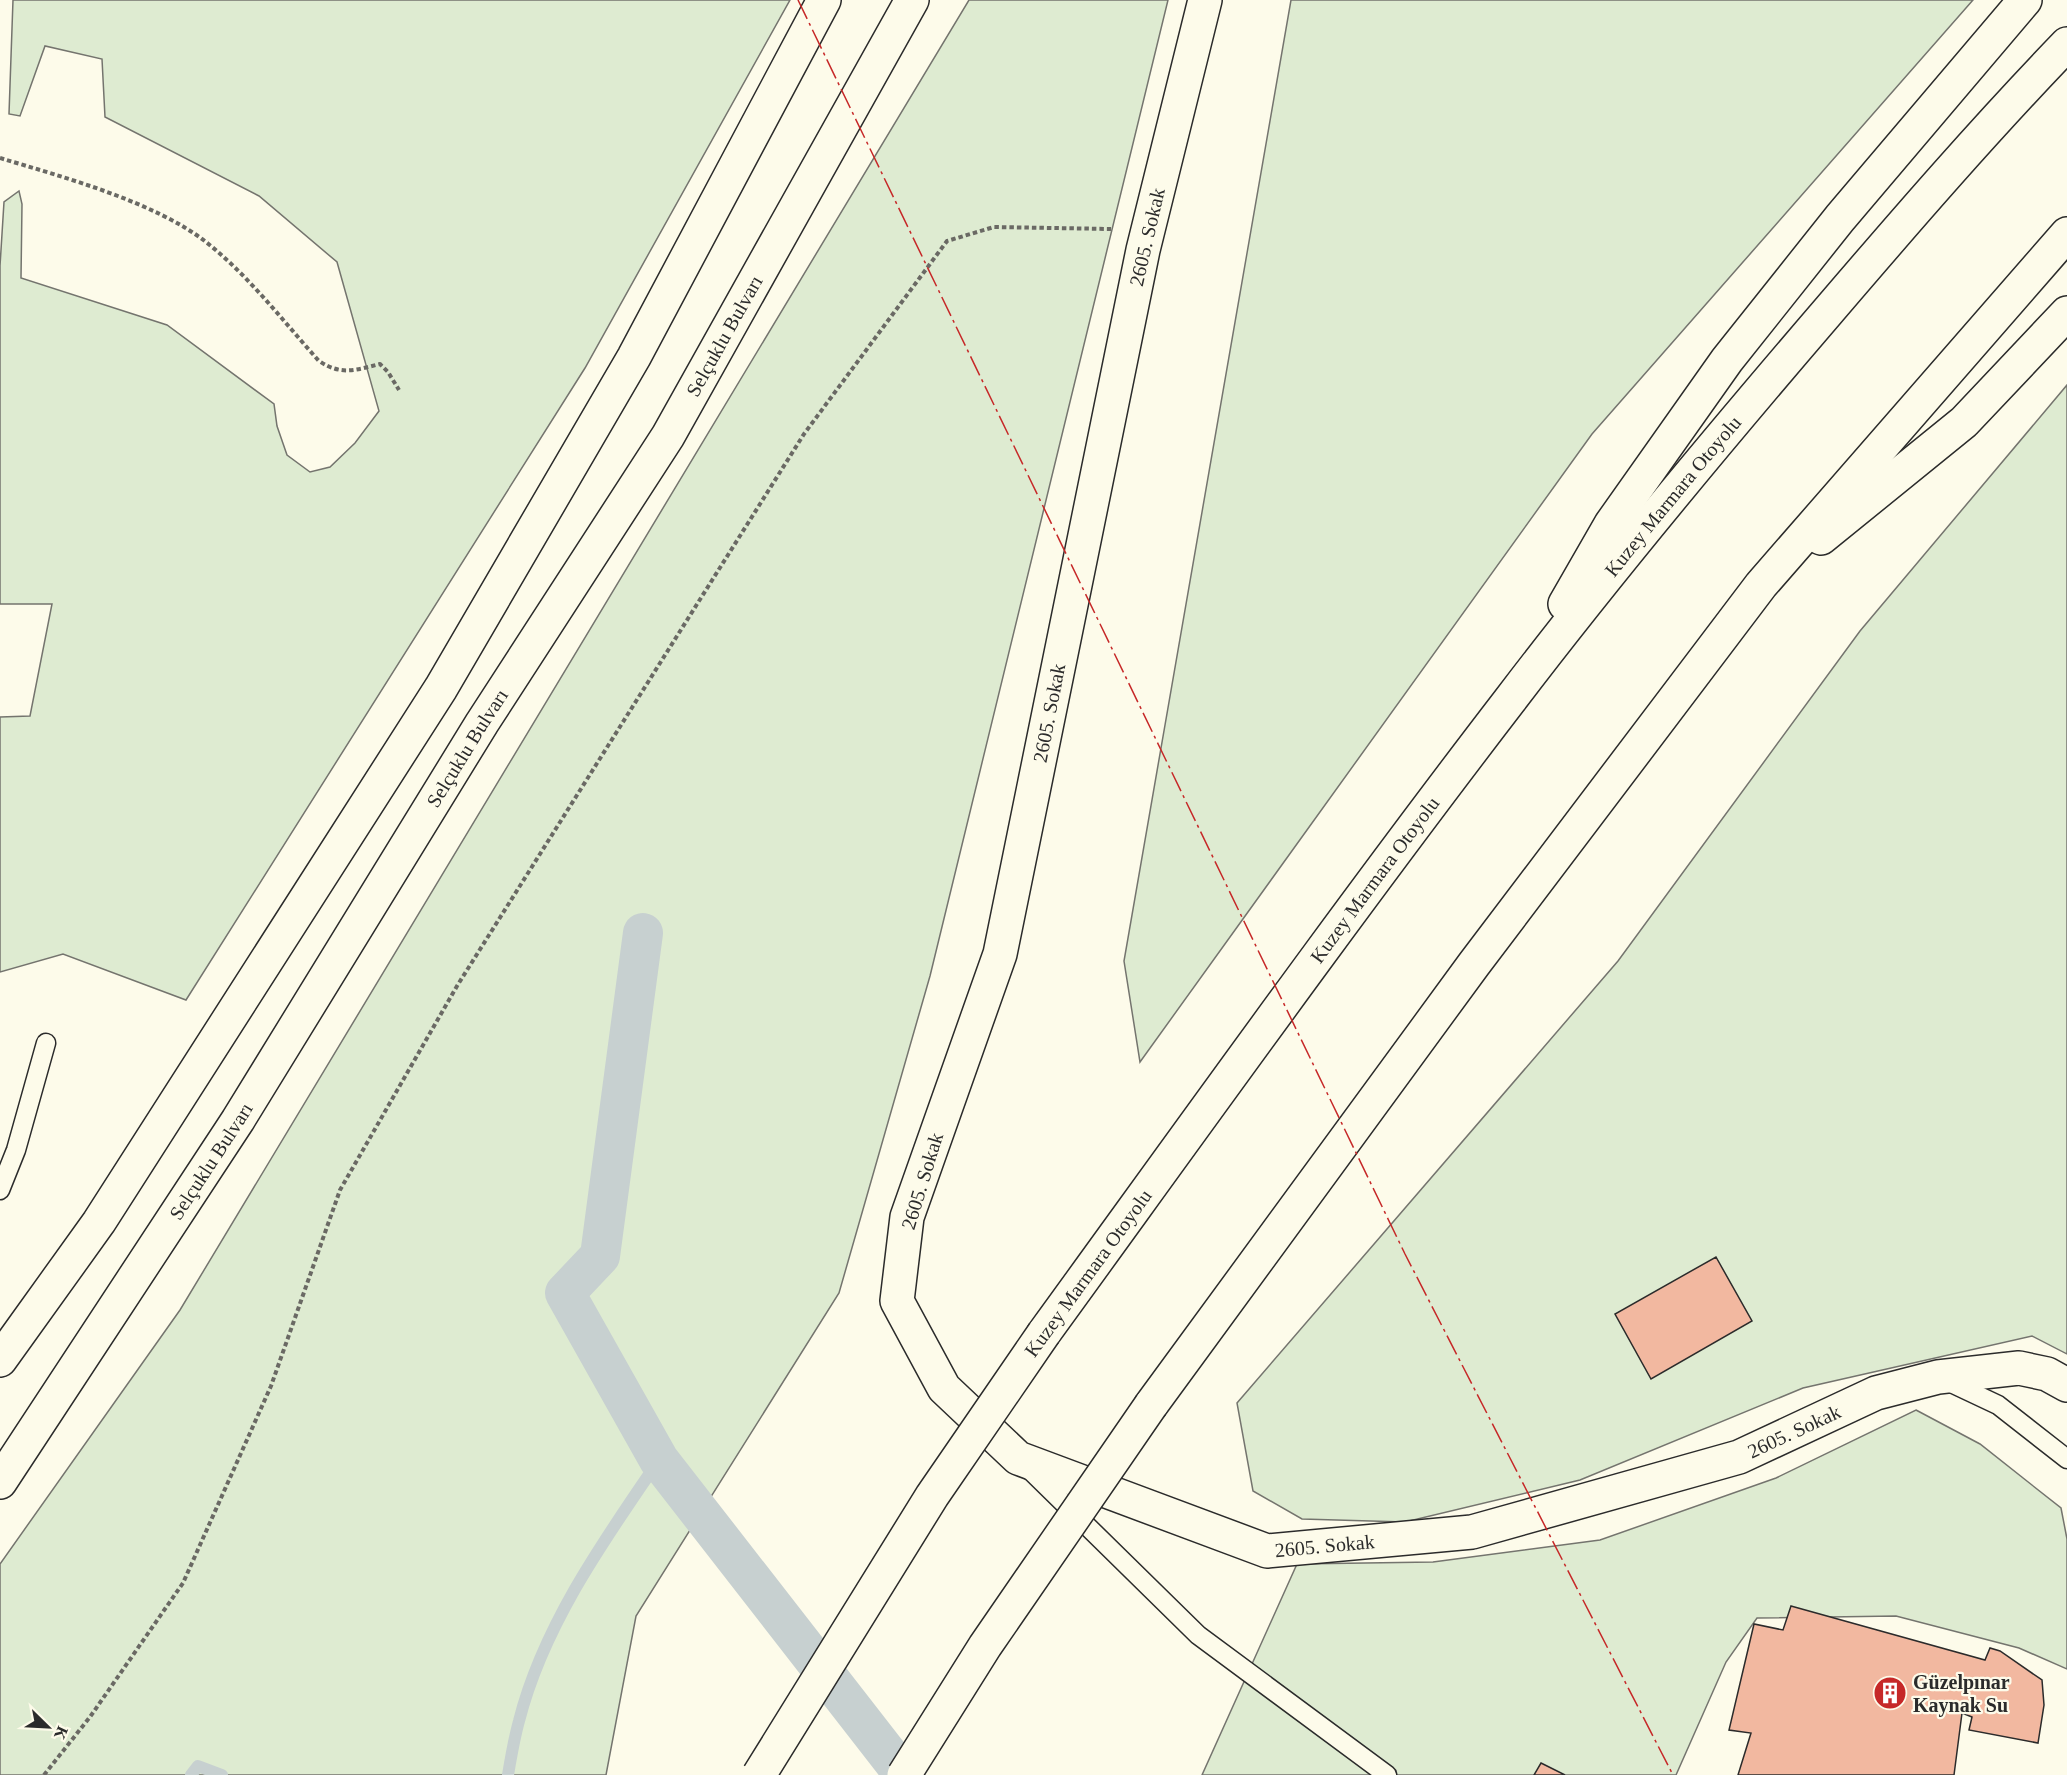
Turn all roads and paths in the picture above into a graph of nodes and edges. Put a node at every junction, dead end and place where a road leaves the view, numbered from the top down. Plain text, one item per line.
1 (824, 0) edge
2 (912, 0) edge
3 (1205, 0) edge
4 (2025, 0) edge
5 (2067, 44) edge
6 (0, 158) edge
7 (1148, 230) junction
8 (2067, 234) edge
9 (2067, 313) edge
10 (399, 390) dead end
11 (1761, 585) junction
12 (1513, 696) junction
13 (46, 1043) dead end
14 (0, 1190) edge
15 (0, 1358) edge
16 (1938, 1377) junction
17 (2067, 1385) edge
18 (1018, 1458) junction
19 (2067, 1459) edge
20 (0, 1482) edge
21 (44, 1775) edge
22 (759, 1775) edge
23 (904, 1775) edge
24 (1387, 1775) edge

1 - 15 main road
2 - 20 main road, Selçuklu Bulvarı
3 - 7 main road, 2605. Sokak
4 - 12 main road
5 - 12 main road, Kuzey Marmara Otoyolu
6 - 10 path
7 - 18 main road, 2605. Sokak
7 - 21 path
8 - 11 main road
9 - 11 main road
11 - 23 main road, bridge
12 - 22 main road, Kuzey Marmara Otoyolu, bridge
13 - 14 lane
16 - 17 main road, 2605. Sokak
16 - 18 main road, 2605. Sokak
16 - 19 lane
18 - 24 lane

